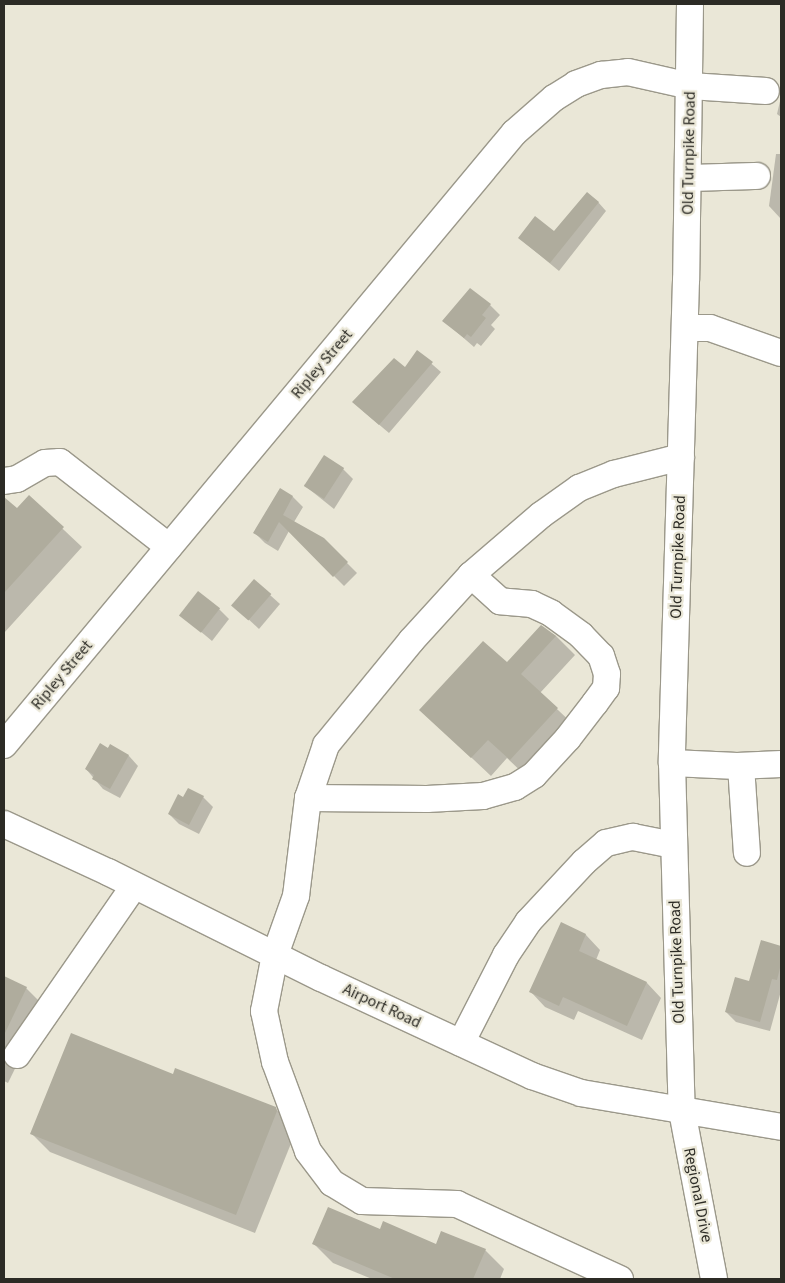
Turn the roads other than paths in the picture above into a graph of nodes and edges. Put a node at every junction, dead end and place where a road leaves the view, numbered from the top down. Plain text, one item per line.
1 (690, 4) edge
2 (690, 86) junction
3 (766, 91) dead end
4 (757, 176) dead end
5 (688, 178) junction
6 (685, 328) junction
7 (781, 352) edge
8 (680, 457) junction
9 (4, 481) edge
10 (169, 546) junction
11 (471, 575) junction
12 (4, 745) edge
13 (672, 763) junction
14 (781, 764) edge
15 (741, 766) junction
16 (308, 798) junction
17 (4, 824) edge
18 (674, 844) junction
19 (747, 853) dead end
20 (134, 886) junction
21 (275, 955) junction
22 (461, 1043) junction
23 (17, 1055) dead end
24 (682, 1111) junction
25 (781, 1127) edge
26 (620, 1279) edge
27 (714, 1279) edge

1 - 2 street, Old Turnpike Road
2 - 3 street, Ripley Street
2 - 5 street, Old Turnpike Road
2 - 10 street, Ripley Street
4 - 5 street
5 - 6 street, Old Turnpike Road
6 - 7 street
6 - 8 street, Old Turnpike Road
8 - 11 street
8 - 13 street, Old Turnpike Road
9 - 10 street
10 - 12 street, Ripley Street
11 - 16 street
11 - 16 street
13 - 15 street
13 - 18 street, Old Turnpike Road
14 - 15 street
15 - 19 street
16 - 21 street
17 - 20 street, Airport Road
18 - 22 street
18 - 24 street, Old Turnpike Road
20 - 21 street, Airport Road
20 - 23 street
21 - 22 street, Airport Road
21 - 26 street
22 - 24 street, Airport Road
24 - 25 street, Airport Road
24 - 27 street, Regional Drive

